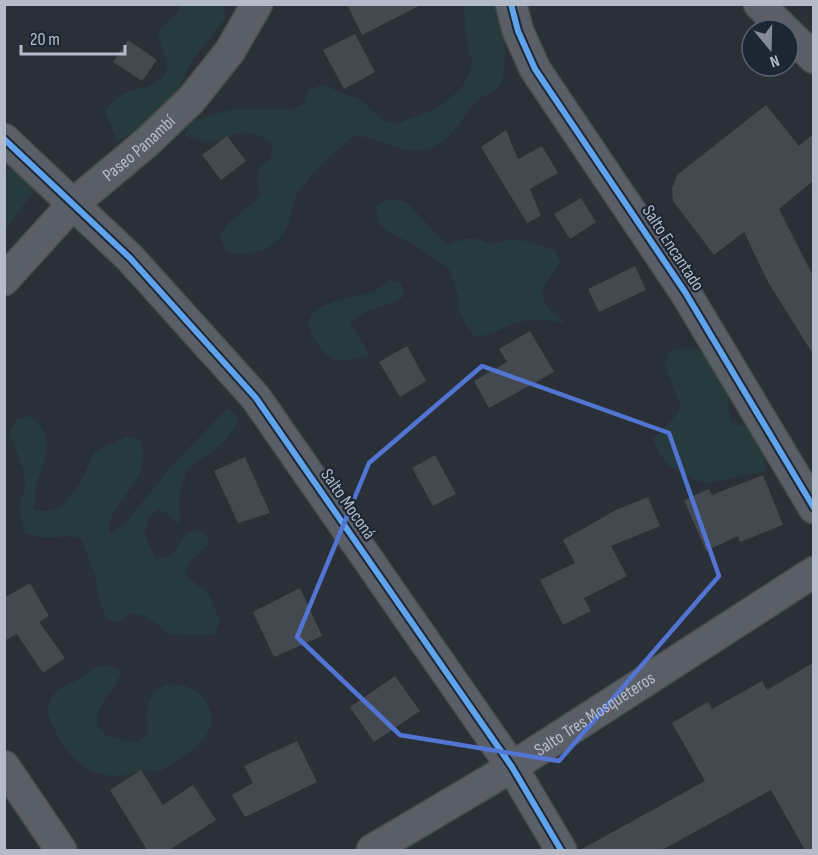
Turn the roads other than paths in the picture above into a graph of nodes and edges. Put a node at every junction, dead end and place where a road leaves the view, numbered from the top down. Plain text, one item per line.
1 (257, 4) edge
2 (511, 4) edge
3 (759, 4) edge
4 (772, 18) edge
5 (800, 45) edge
6 (813, 58) edge
7 (4, 139) edge
8 (72, 205) junction
9 (4, 280) edge
10 (813, 508) edge
11 (813, 572) edge
12 (4, 766) edge
13 (512, 767) junction
14 (61, 850) edge
15 (372, 850) edge
16 (561, 850) edge

1 - 8 street, Paseo Panambí
2 - 10 street, Salto Encantado
3 - 4 street
5 - 6 street
7 - 8 street, Salto Moconá
8 - 9 street, Paseo Panambí
8 - 13 street, Salto Moconá
11 - 13 street, Salto Tres Mosqueteros
12 - 14 street
13 - 15 street, Salto Tres Mosqueteros
13 - 16 street, Salto Moconá

